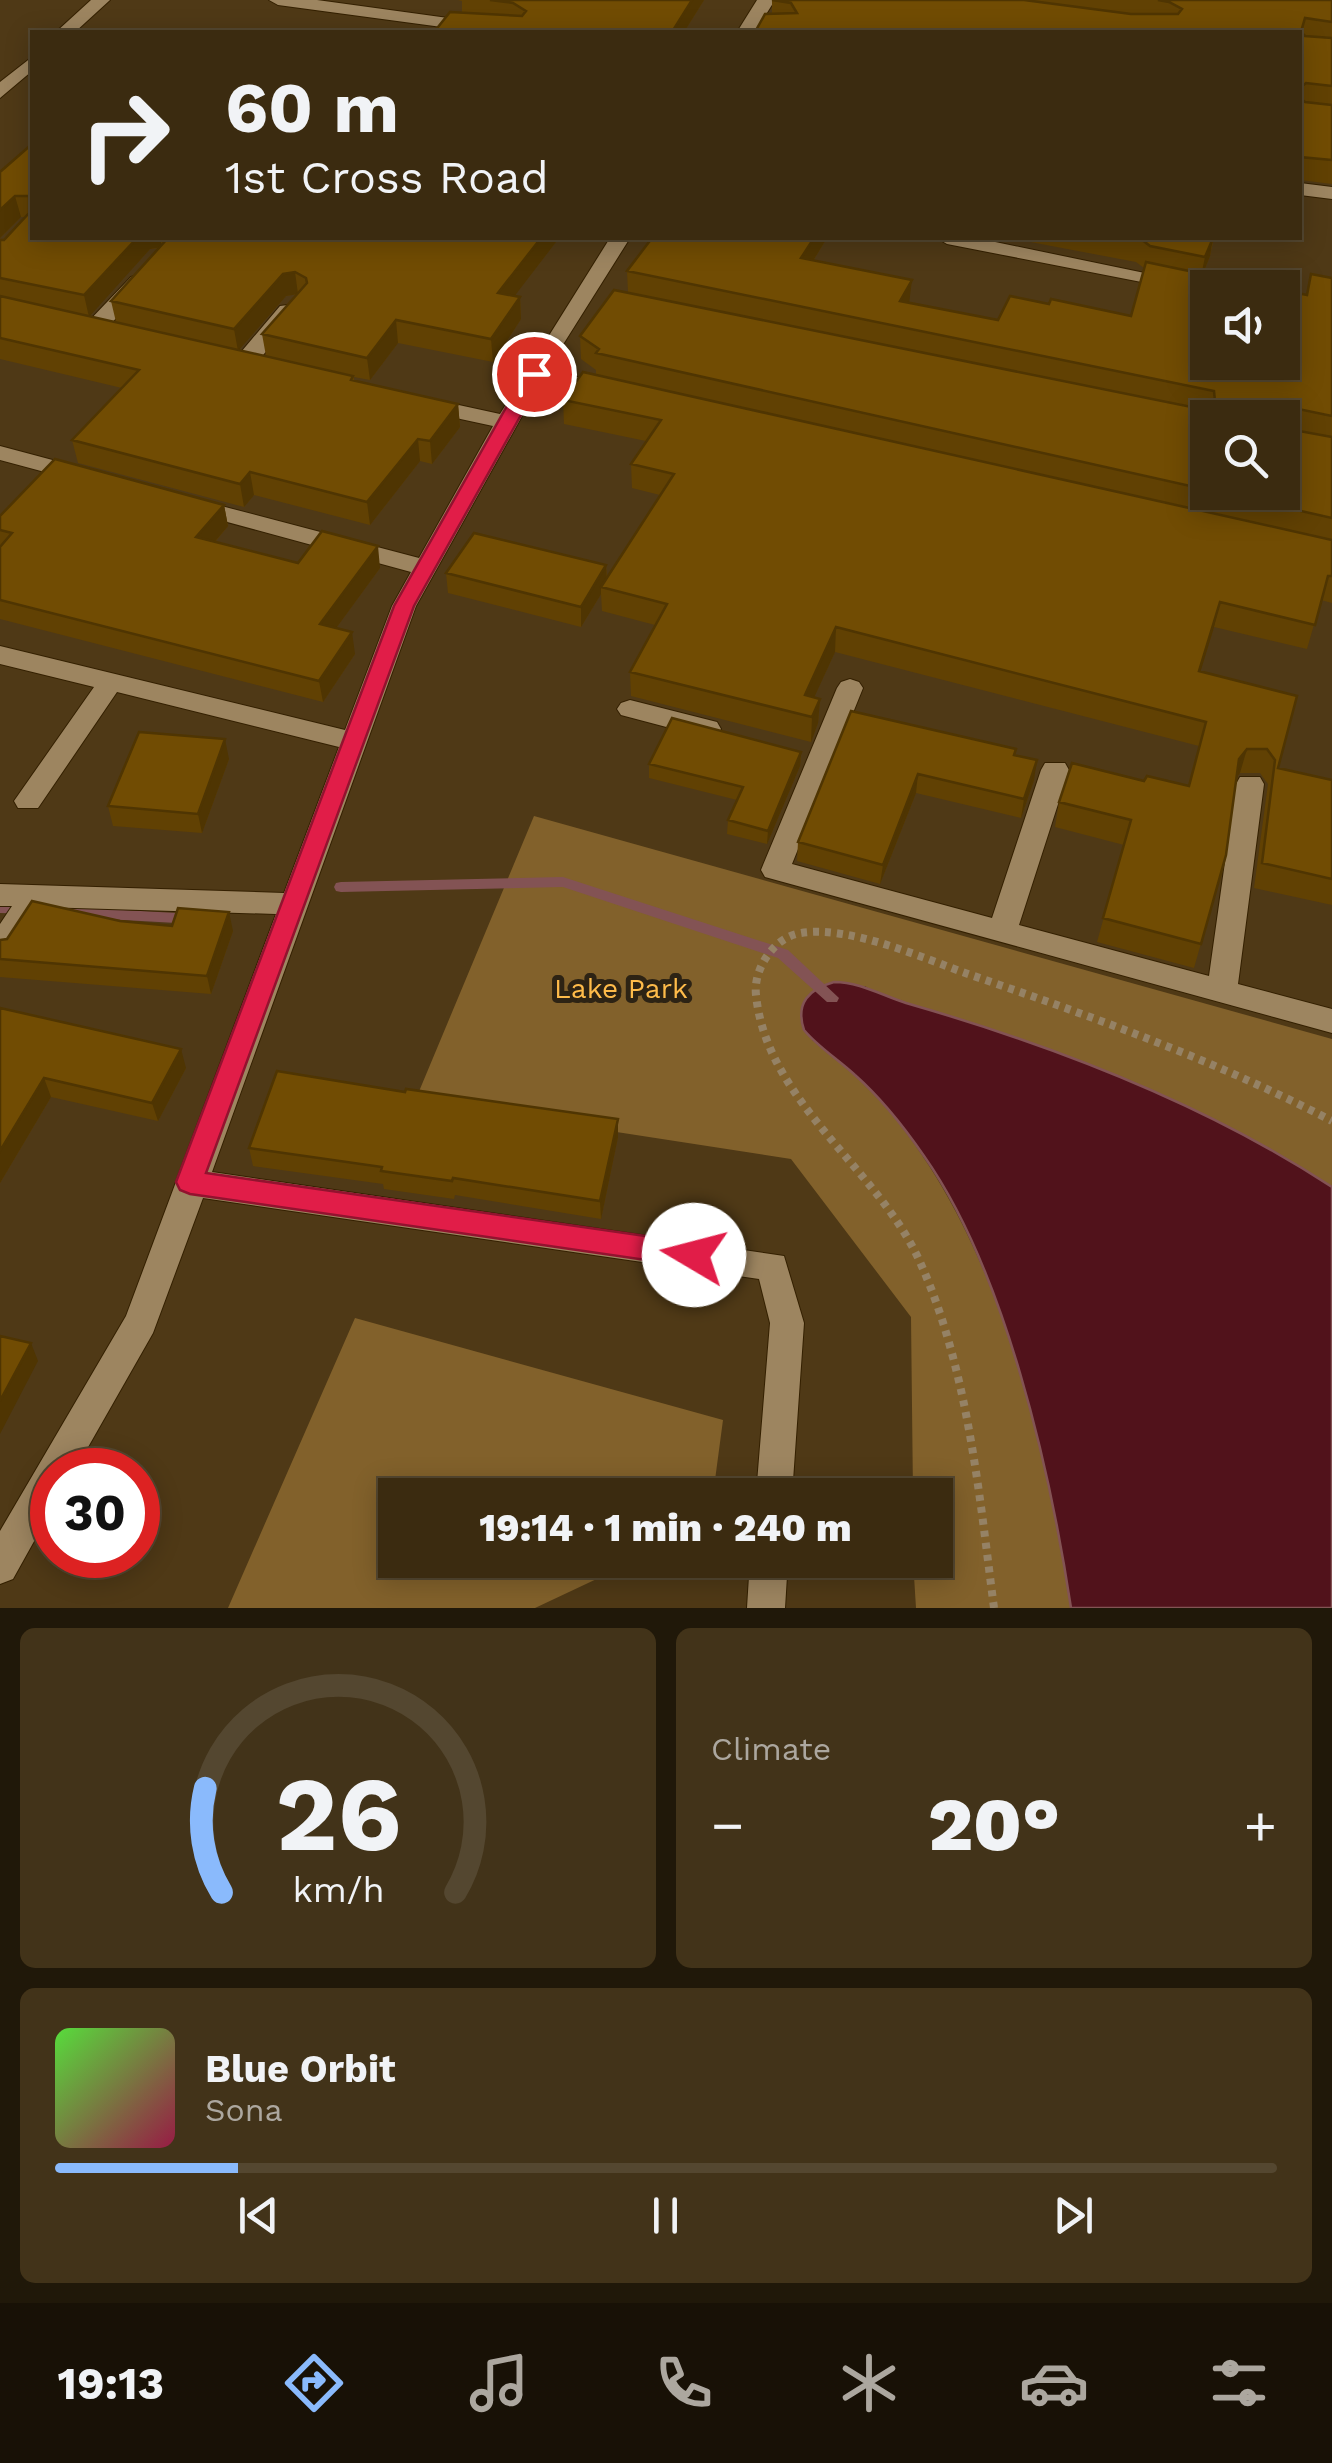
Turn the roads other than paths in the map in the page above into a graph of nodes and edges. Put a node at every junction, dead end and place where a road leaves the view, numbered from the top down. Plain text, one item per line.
1 (101, 0) edge
2 (278, 0) edge
3 (766, 0) edge
4 (67, 30) edge
5 (499, 30) edge
6 (753, 30) edge
7 (30, 64) edge
8 (0, 92) edge
9 (1302, 189) edge
10 (1332, 193) edge
11 (619, 240) edge
12 (957, 240) edge
13 (1067, 240) edge
14 (1058, 260) junction
15 (147, 270) edge
16 (1190, 286) edge
17 (296, 302) edge
18 (95, 328) edge
19 (244, 363) edge
20 (534, 374) junction
21 (632, 396) edge
22 (395, 398) edge
23 (508, 423) junction
24 (0, 453) edge
25 (111, 483) edge
26 (167, 498) edge
27 (426, 568) junction
28 (0, 655) edge
29 (111, 682) junction
30 (850, 688) dead end
31 (630, 709) dead end
32 (726, 734) edge
33 (354, 741) junction
34 (1055, 770) dead end
35 (1250, 784) dead end
36 (28, 801) dead end
37 (0, 894) edge
38 (34, 897) junction
39 (293, 904) junction
40 (1002, 931) junction
41 (0, 947) edge
42 (1222, 990) junction
43 (1332, 1020) edge
44 (190, 1182) junction
45 (68, 1448) edge
46 (775, 1478) edge
47 (30, 1514) edge
48 (0, 1566) edge
49 (768, 1578) edge
50 (766, 1608) edge

1 - 4 street
2 - 5 street
3 - 6 street
7 - 8 street
9 - 10 street
11 - 20 street
12 - 14 street
13 - 14 street
14 - 16 street
15 - 18 street
17 - 19 street
20 - 21 street
20 - 23 street
22 - 23 street
23 - 27 street
24 - 25 street
26 - 27 street
27 - 33 street
28 - 29 street
29 - 33 street
29 - 36 street
30 - 40 street
31 - 32 street
33 - 39 street
34 - 40 street
35 - 42 street
37 - 38 street
38 - 39 street
38 - 41 street
39 - 44 street
40 - 42 street
42 - 43 street
44 - 45 street
44 - 46 street
47 - 48 street
49 - 50 street

